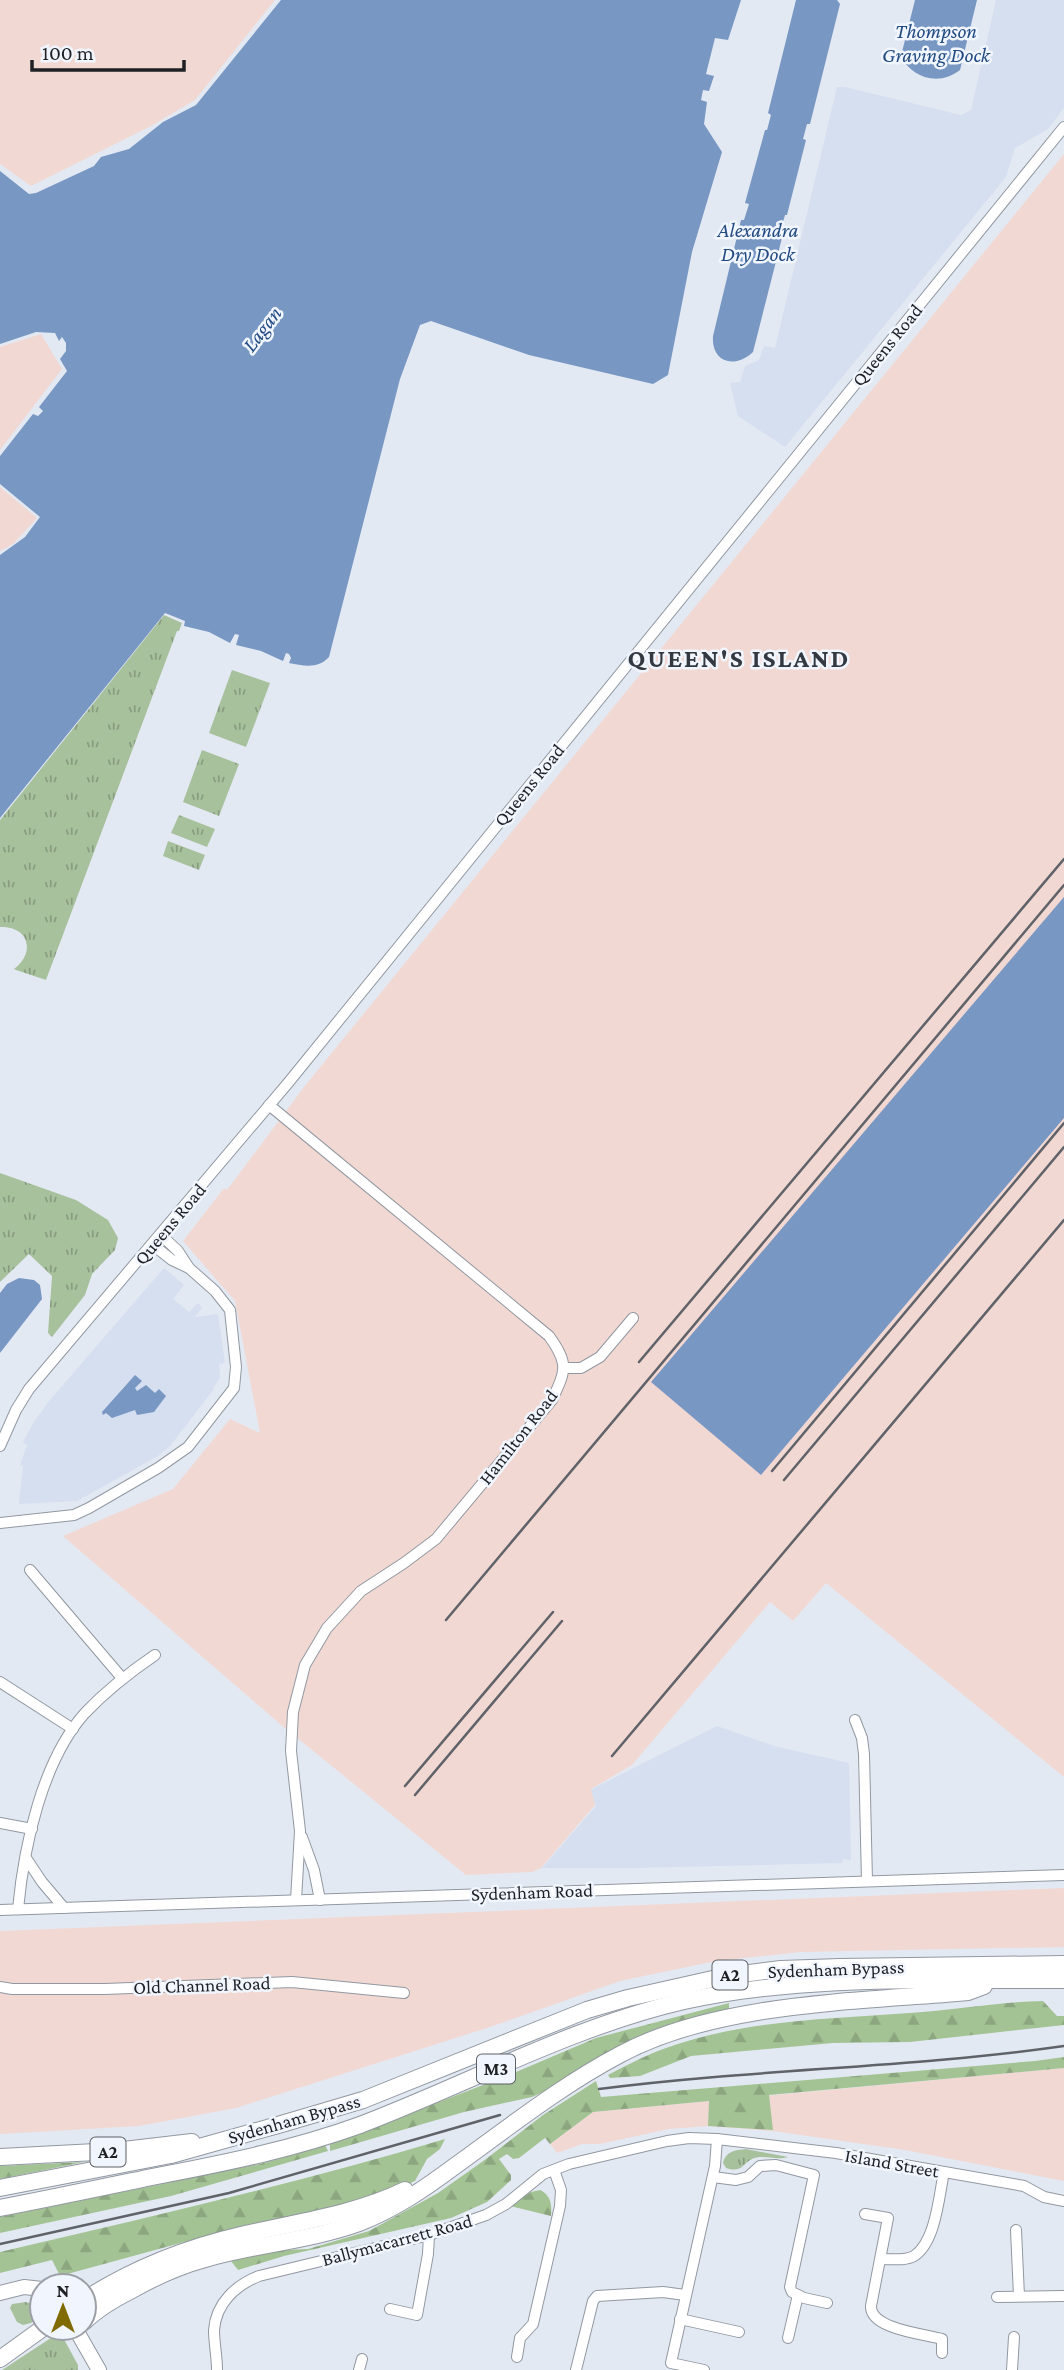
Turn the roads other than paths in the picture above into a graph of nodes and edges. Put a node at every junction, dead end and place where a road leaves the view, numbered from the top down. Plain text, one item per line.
1 (1064, 127) edge
2 (270, 1105) junction
3 (161, 1235) junction
4 (153, 1245) junction
5 (189, 1268) junction
6 (633, 1318) dead end
7 (564, 1368) junction
8 (0, 1446) edge
9 (0, 1523) edge
10 (30, 1570) dead end
11 (155, 1655) dead end
12 (122, 1678) junction
13 (0, 1682) edge
14 (855, 1720) dead end
15 (73, 1729) junction
16 (0, 1822) edge
17 (32, 1829) junction
18 (300, 1831) junction
19 (26, 1858) junction
20 (1064, 1875) edge
21 (867, 1881) junction
22 (296, 1900) junction
23 (320, 1900) junction
24 (64, 1908) junction
25 (18, 1909) junction
26 (0, 1910) edge
27 (1064, 1964) edge
28 (1000, 1980) junction
29 (1064, 1980) edge
30 (0, 1987) edge
31 (404, 1993) dead end
32 (717, 2139) junction
33 (215, 2141) junction
34 (0, 2157) edge
35 (455, 2166) junction
36 (554, 2170) junction
37 (944, 2172) junction
38 (713, 2177) junction
39 (0, 2188) edge
40 (1064, 2201) edge
41 (0, 2208) edge
42 (866, 2214) dead end
43 (1016, 2230) dead end
44 (429, 2235) junction
45 (881, 2259) junction
46 (28, 2287) edge
47 (98, 2292) edge
48 (0, 2293) edge
49 (685, 2295) junction
50 (798, 2295) junction
51 (1019, 2296) junction
52 (1064, 2296) edge
53 (996, 2297) dead end
54 (827, 2303) dead end
55 (390, 2309) dead end
56 (98, 2312) edge
57 (680, 2319) junction
58 (739, 2332) dead end
59 (1013, 2337) dead end
60 (788, 2338) dead end
61 (28, 2339) edge
62 (85, 2342) edge
63 (942, 2353) dead end
64 (517, 2357) dead end
65 (0, 2359) edge
66 (96, 2369) edge
67 (217, 2370) edge
68 (577, 2370) edge
69 (704, 2370) edge
70 (1012, 2370) edge

1 - 2 street, Queens Road
2 - 3 street, Queens Road
2 - 7 street, Hamilton Road
3 - 4 street, Queens Road
3 - 5 street
4 - 5 street
4 - 8 street, Queens Road
5 - 9 street
6 - 7 street
7 - 18 street, Hamilton Road
10 - 12 street
11 - 12 street
12 - 15 street
13 - 15 street
14 - 21 street
15 - 17 street
16 - 17 street
17 - 19 street
18 - 22 street, Hamilton Road
18 - 23 street, Hamilton Road
19 - 24 street
19 - 25 street
20 - 21 street, Sydenham Road
21 - 23 street, Sydenham Road
22 - 23 street, Sydenham Road
22 - 24 street, Sydenham Road
24 - 25 street, Sydenham Road
25 - 26 street, Sydenham Road
27 - 33 highway, Sydenham Bypass / A2
28 - 29 highway, A2
28 - 35 highway, A2
28 - 41 highway, M3
30 - 31 street, Old Channel Road
32 - 36 street, Ballymacarrett Road
32 - 37 street, Island Street
32 - 38 street
33 - 34 highway, A2
33 - 39 highway
35 - 47 highway, A2
35 - 56 highway, A2
36 - 44 street, Ballymacarrett Road
36 - 64 street
37 - 40 street, Island Street
37 - 45 street
38 - 49 street
38 - 50 street
42 - 45 street
43 - 51 street
44 - 55 street
44 - 67 street, Ballymacarrett Road
45 - 63 street
46 - 48 main road
49 - 57 street
49 - 68 street
50 - 54 street
50 - 60 street
51 - 52 street
51 - 53 street
57 - 58 street
57 - 69 street
59 - 70 street
61 - 65 highway
62 - 66 main road, A2

